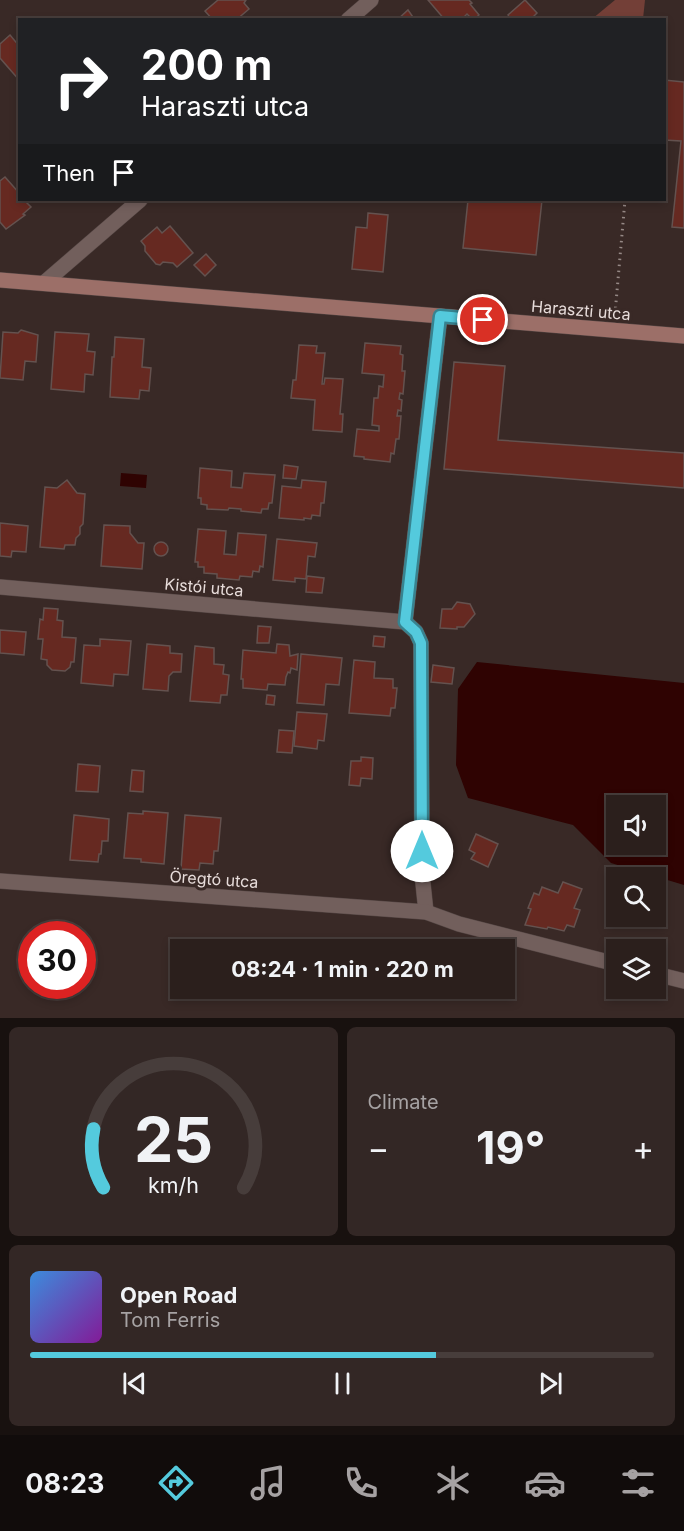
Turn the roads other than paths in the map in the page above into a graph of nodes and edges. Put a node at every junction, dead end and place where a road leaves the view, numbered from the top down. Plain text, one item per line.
1 (371, 0) edge
2 (350, 18) edge
3 (139, 201) edge
4 (0, 280) edge
5 (44, 283) junction
6 (440, 316) junction
7 (684, 336) edge
8 (0, 587) edge
9 (405, 622) junction
10 (0, 882) edge
11 (426, 912) junction
12 (606, 961) edge
13 (666, 976) edge
14 (684, 981) edge

1 - 2 street
3 - 5 street
4 - 5 main road, Haraszti utca
5 - 6 main road, Haraszti utca
6 - 7 main road, Haraszti utca
6 - 9 street
8 - 9 street, Kistói utca
9 - 11 street
10 - 11 street, Öregtó utca
11 - 12 street, Öregtó utca
13 - 14 street

